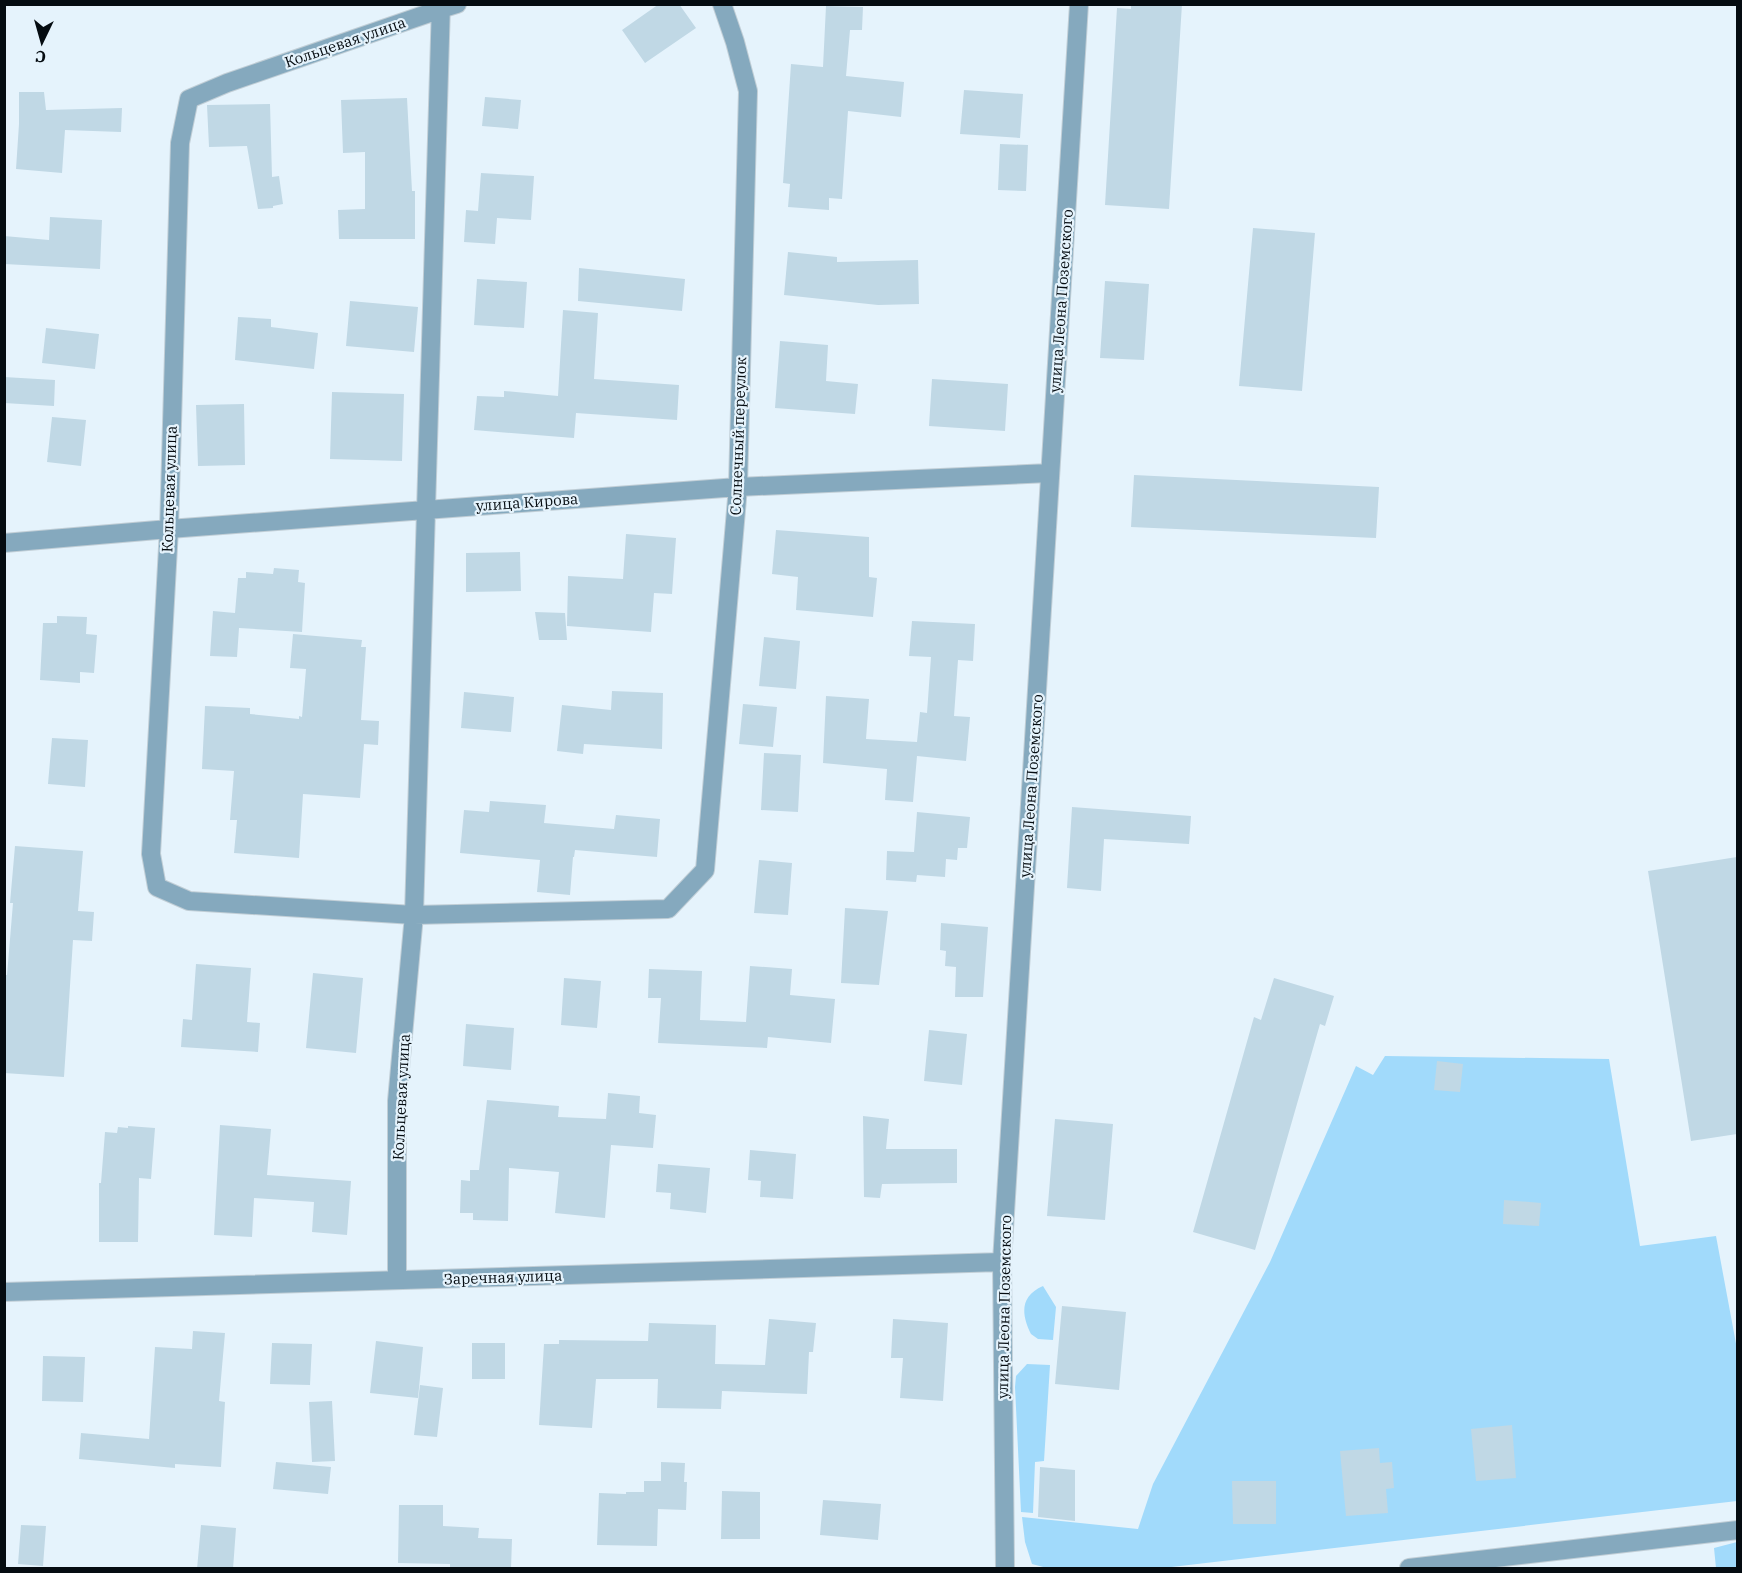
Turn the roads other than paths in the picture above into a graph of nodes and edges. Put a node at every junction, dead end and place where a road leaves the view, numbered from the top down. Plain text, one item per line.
1 (722, 4) edge
2 (1079, 4) edge
3 (447, 6) edge
4 (1050, 473) junction
5 (738, 487) junction
6 (428, 509) junction
7 (169, 529) junction
8 (4, 543) edge
9 (705, 870) joint
10 (414, 915) junction
11 (1002, 1262) junction
12 (397, 1280) junction
13 (4, 1292) edge
14 (1737, 1530) edge
15 (1005, 1569) edge
16 (1409, 1569) edge

1 - 5 street, Солнечный переулок
2 - 4 street, улица Леона Поземского
3 - 6 street, Кольцевая улица
3 - 7 street, Кольцевая улица
4 - 5 street, улица Кирова
4 - 11 street, улица Леона Поземского
5 - 6 street, улица Кирова
5 - 9 street, Солнечный переулок
6 - 7 street, улица Кирова
6 - 10 street, Кольцевая улица
7 - 8 street, улица Кирова
7 - 10 street, Кольцевая улица
9 - 10 street, Кольцевая улица
10 - 12 street, Кольцевая улица
11 - 12 street, Заречная улица
11 - 15 street, улица Леона Поземского
12 - 13 street, Заречная улица
14 - 16 street

